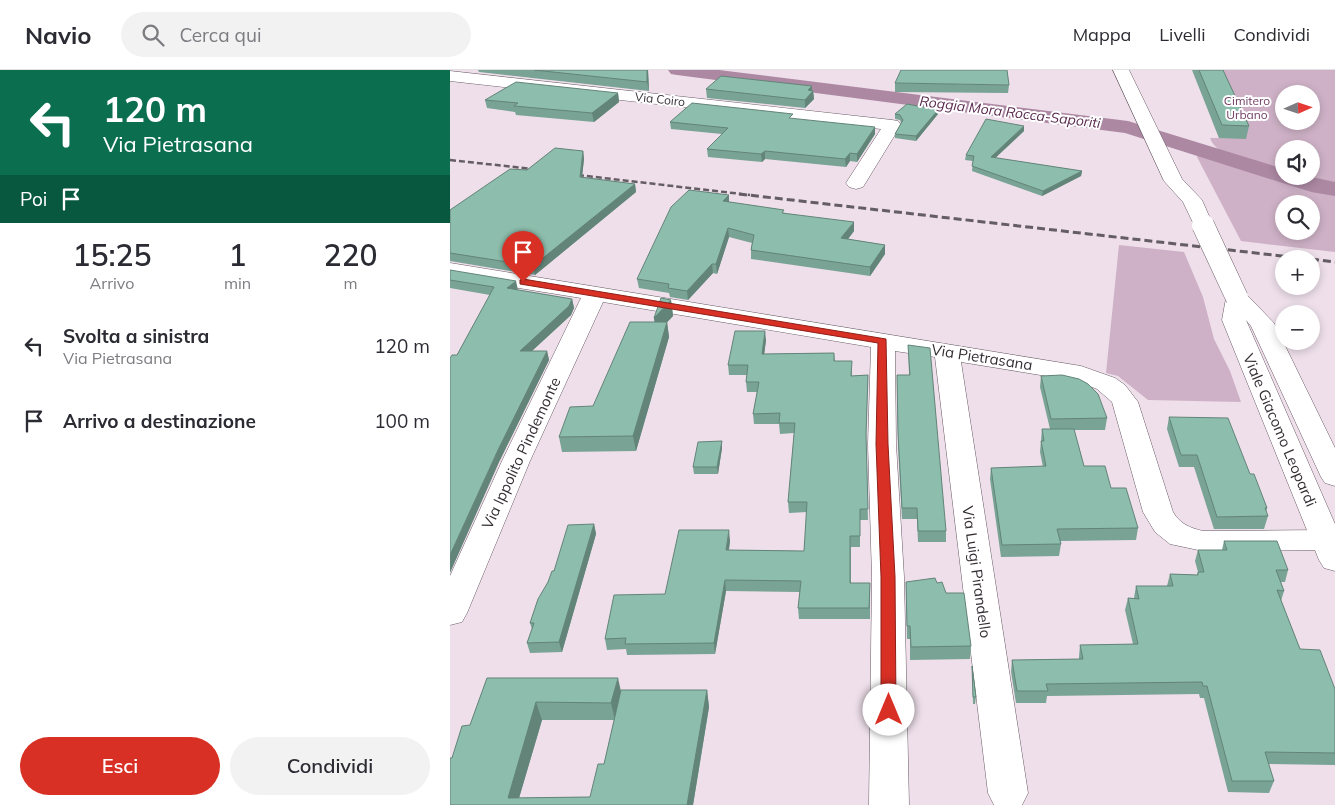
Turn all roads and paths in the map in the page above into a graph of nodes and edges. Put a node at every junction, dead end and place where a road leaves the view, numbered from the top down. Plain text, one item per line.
1 (1121, 70) edge
2 (450, 76) edge
3 (1188, 168) dead end
4 (856, 183) dead end
5 (1192, 200) junction
6 (450, 271) edge
7 (595, 294) junction
8 (1237, 298) junction
9 (883, 341) junction
10 (947, 352) junction
11 (1335, 477) edge
12 (1331, 550) edge
13 (450, 613) edge
14 (1008, 793) dead end
15 (889, 805) edge

1 - 5 street, Viale Giacomo Leopardi
2 - 4 street, Via Coiro
3 - 5 street, Viale Giacomo Leopardi
5 - 8 street, Viale Giacomo Leopardi, bridge
6 - 7 street, Via Pietrasana
7 - 9 street, Via Pietrasana
7 - 13 street, Via Ippolito Pindemonte
8 - 11 street, Viale Giacomo Leopardi
8 - 12 street, Viale Giacomo Leopardi
9 - 10 street, Via Pietrasana
9 - 15 street
10 - 12 street, Via Pietrasana
10 - 14 street, Via Luigi Pirandello

